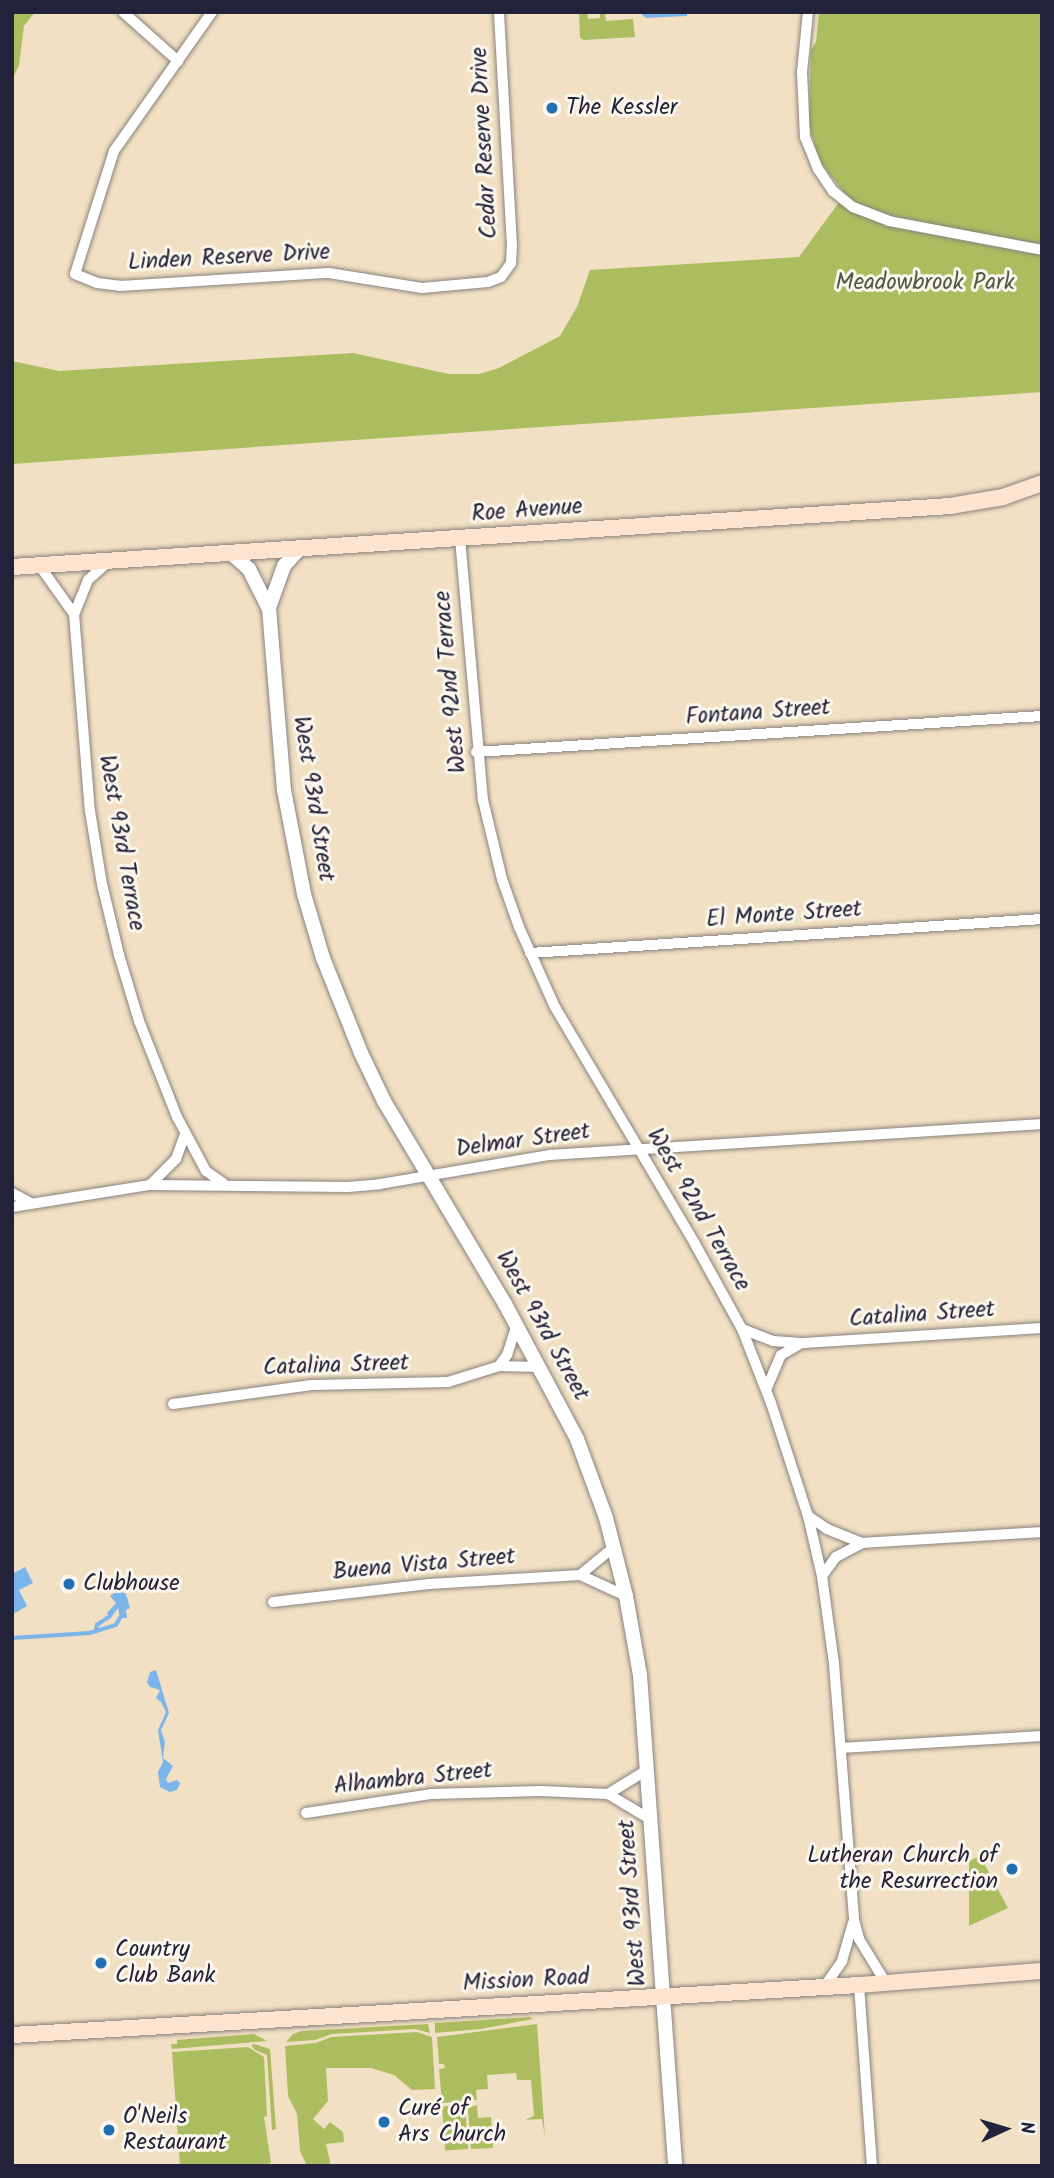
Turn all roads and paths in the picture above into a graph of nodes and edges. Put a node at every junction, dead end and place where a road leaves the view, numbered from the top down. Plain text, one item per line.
1 (123, 12) edge
2 (212, 12) edge
3 (499, 12) edge
4 (808, 12) edge
5 (178, 61) junction
6 (1042, 250) edge
7 (508, 270) joint
8 (1042, 483) edge
9 (460, 538) junction
10 (300, 548) junction
11 (230, 553) junction
12 (111, 560) junction
13 (39, 565) junction
14 (12, 567) edge
15 (269, 608) junction
16 (74, 614) junction
17 (1042, 716) edge
18 (476, 752) junction
19 (1042, 919) edge
20 (530, 953) junction
21 (1042, 1124) edge
22 (185, 1134) junction
23 (640, 1149) junction
24 (429, 1176) junction
25 (225, 1184) junction
26 (150, 1185) junction
27 (12, 1193) edge
28 (31, 1203) junction
29 (12, 1207) edge
30 (517, 1325) junction
31 (1042, 1328) edge
32 (742, 1329) junction
33 (804, 1343) junction
34 (499, 1366) junction
35 (540, 1367) junction
36 (766, 1390) junction
37 (173, 1404) dead end
38 (808, 1516) junction
39 (1042, 1532) edge
40 (862, 1543) junction
41 (614, 1547) junction
42 (580, 1575) junction
43 (821, 1576) junction
44 (626, 1596) junction
45 (273, 1602) dead end
46 (1042, 1736) edge
47 (841, 1748) junction
48 (647, 1770) junction
49 (608, 1794) junction
50 (306, 1813) dead end
51 (650, 1819) junction
52 (854, 1920) junction
53 (1042, 1971) edge
54 (886, 1983) junction
55 (859, 1985) junction
56 (824, 1987) junction
57 (663, 1996) junction
58 (12, 2035) edge
59 (675, 2166) edge
60 (872, 2166) edge

1 - 5 street
2 - 5 street
3 - 7 street, Cedar Reserve Drive
4 - 6 street
5 - 7 street, Linden Reserve Drive
8 - 9 main road, Roe Avenue
9 - 10 main road, Roe Avenue
9 - 18 street, West 92nd Terrace
10 - 11 main road, Roe Avenue
10 - 15 street, West 93rd Street
11 - 12 main road, Roe Avenue
11 - 15 street
12 - 13 main road, Roe Avenue
12 - 16 street, West 93rd Terrace
13 - 14 main road, Roe Avenue
13 - 16 street
15 - 24 street, West 93rd Street
16 - 22 street, West 93rd Terrace
17 - 18 street, Fontana Street
18 - 20 street, West 92nd Terrace
19 - 20 street, El Monte Street
20 - 23 street, West 92nd Terrace
21 - 23 street, Delmar Street
22 - 25 street, West 93rd Terrace
22 - 26 street
23 - 24 street, Delmar Street
23 - 32 street, West 92nd Terrace
24 - 25 street, Delmar Street
24 - 30 street, West 93rd Street
25 - 26 street, Delmar Street
26 - 28 street, Delmar Street
27 - 28 street
28 - 29 street, Delmar Street
30 - 34 street
30 - 35 street, West 93rd Street
31 - 33 street, Catalina Street
32 - 33 street, Catalina Street
32 - 36 street, West 92nd Terrace
33 - 36 street
34 - 35 street, Catalina Street
34 - 37 street, Catalina Street
35 - 41 street, West 93rd Street
36 - 38 street, West 92nd Terrace
38 - 40 street
38 - 43 street, West 92nd Terrace
39 - 40 street
40 - 43 street
41 - 42 street
41 - 44 street, West 93rd Street
42 - 44 street, Buena Vista Street
42 - 45 street, Buena Vista Street
43 - 47 street, West 92nd Terrace
44 - 48 street, West 93rd Street
46 - 47 street
47 - 52 street, West 92nd Terrace
48 - 49 street
48 - 51 street, West 93rd Street
49 - 50 street, Alhambra Street
49 - 51 street, Alhambra Street
51 - 57 street, West 93rd Street
52 - 54 street, West 92nd Terrace
52 - 56 street, West 92nd Terrace
53 - 54 main road, Mission Road
54 - 55 main road, Mission Road
55 - 56 main road, Mission Road
55 - 60 street
56 - 57 main road, Mission Road
57 - 58 main road, Mission Road
57 - 59 street, West 93rd Street

